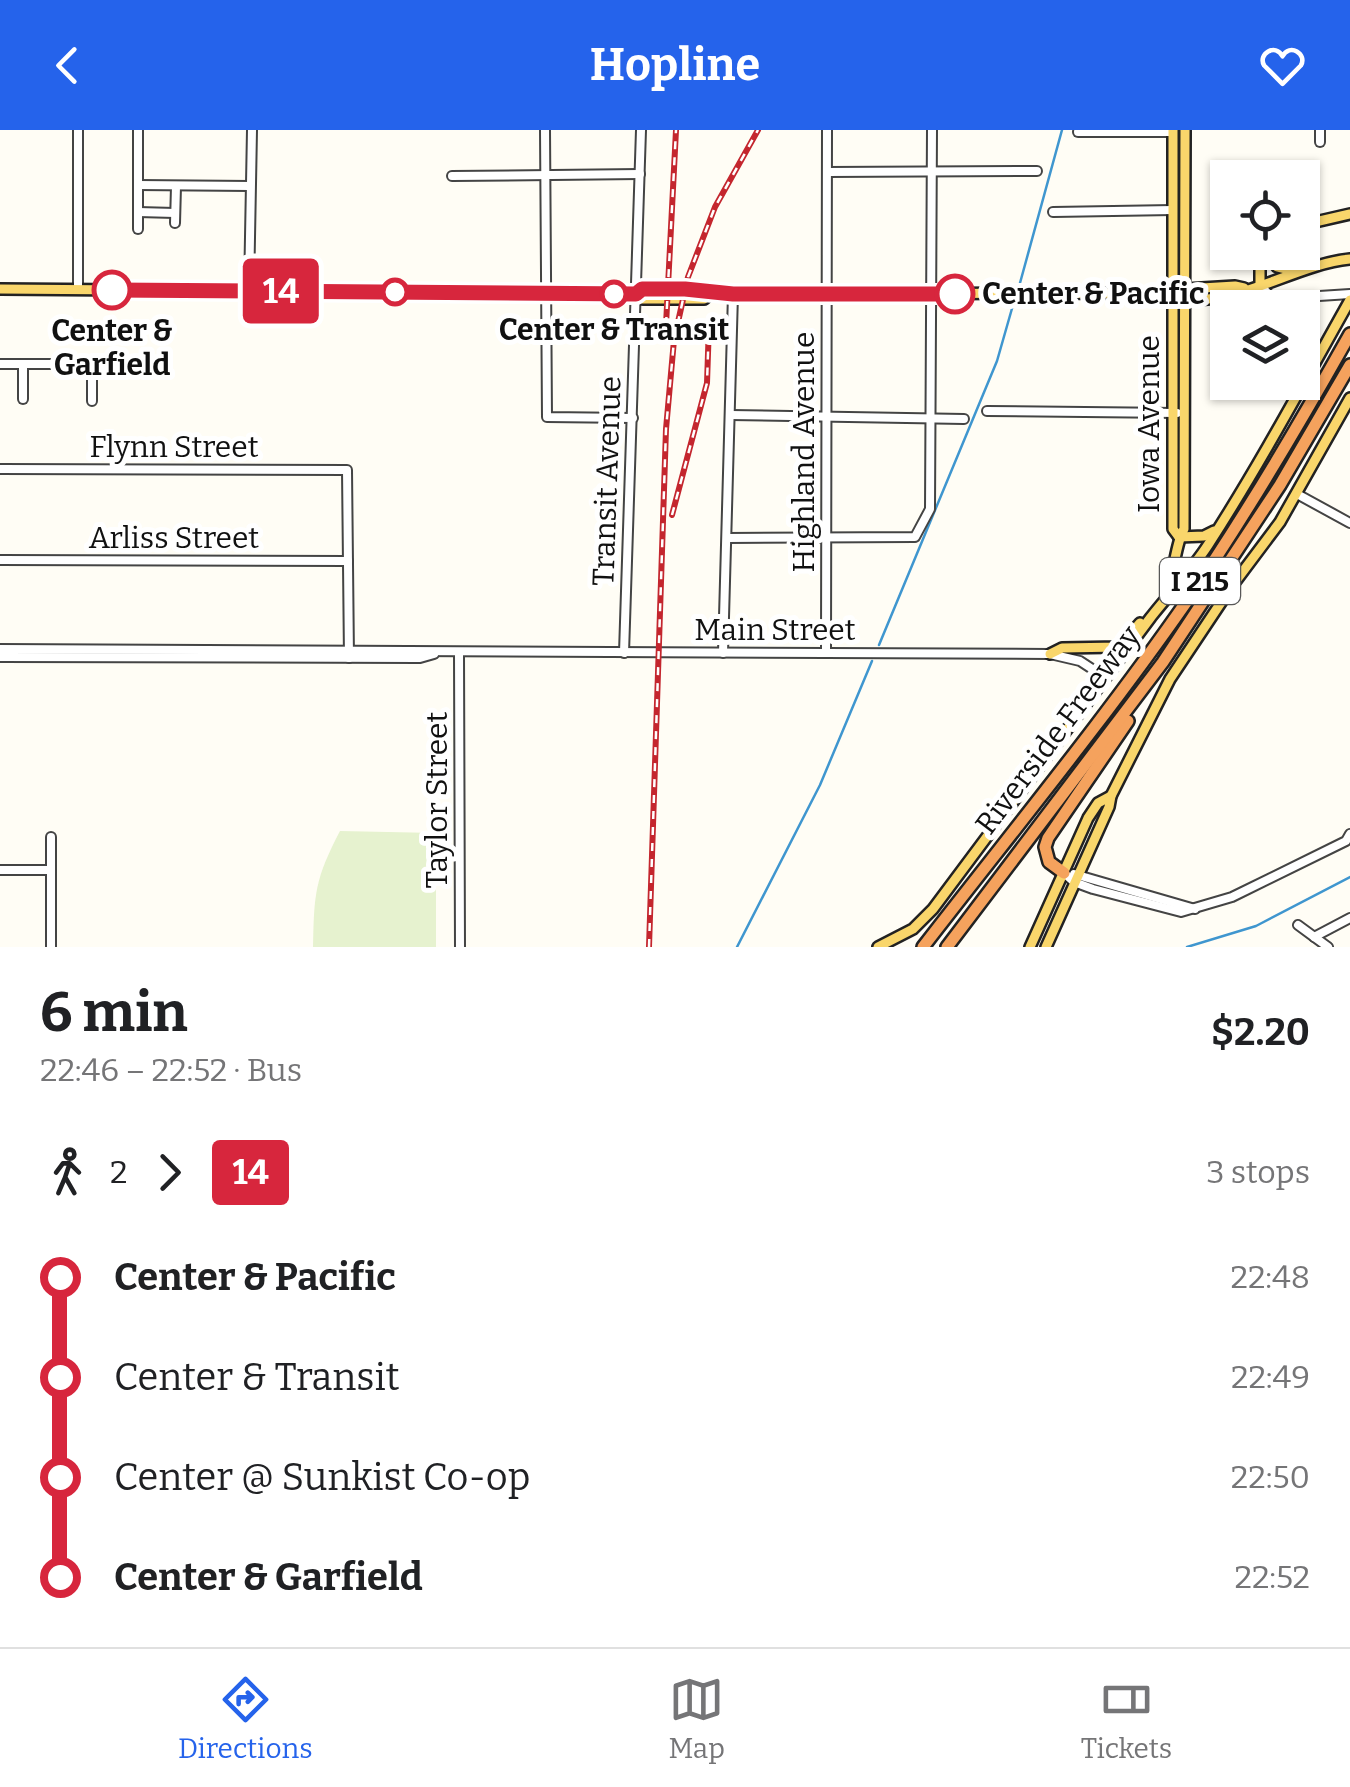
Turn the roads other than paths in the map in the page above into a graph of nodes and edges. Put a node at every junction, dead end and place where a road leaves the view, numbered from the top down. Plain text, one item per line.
1 (78, 130) edge
2 (138, 130) edge
3 (252, 130) edge
4 (545, 130) edge
5 (641, 130) edge
6 (827, 130) edge
7 (932, 130) edge
8 (1186, 130) edge
9 (1320, 130) edge
10 (1173, 131) edge
11 (1078, 132) edge
12 (1320, 142) dead end
13 (1037, 171) dead end
14 (827, 172) junction
15 (932, 172) junction
16 (640, 174) junction
17 (544, 175) junction
18 (452, 176) dead end
19 (138, 185) junction
20 (176, 186) junction
21 (250, 186) junction
22 (1173, 210) junction
23 (138, 212) junction
24 (1053, 212) dead end
25 (176, 213) junction
26 (1350, 214) edge
27 (1320, 220) edge
28 (175, 224) dead end
29 (138, 230) dead end
30 (1350, 259) edge
31 (1260, 270) edge
32 (1295, 270) edge
33 (1301, 271) junction
34 (1260, 285) junction
35 (0, 289) edge
36 (78, 290) junction
37 (250, 291) junction
38 (544, 294) junction
39 (636, 294) junction
40 (733, 294) junction
41 (826, 294) junction
42 (929, 294) junction
43 (1174, 294) junction
44 (1186, 294) junction
45 (1350, 297) edge
46 (1350, 334) edge
47 (0, 364) edge
48 (23, 364) junction
49 (1350, 365) edge
50 (1350, 398) edge
51 (23, 399) dead end
52 (92, 401) dead end
53 (987, 411) dead end
54 (1180, 413) junction
55 (731, 415) junction
56 (827, 416) junction
57 (632, 418) junction
58 (931, 418) junction
59 (964, 418) dead end
60 (0, 469) edge
61 (1297, 494) junction
62 (1350, 523) edge
63 (1217, 530) junction
64 (1179, 536) junction
65 (828, 537) junction
66 (727, 538) junction
67 (0, 560) edge
68 (348, 561) junction
69 (1161, 605) junction
70 (1152, 617) junction
71 (0, 649) edge
72 (459, 653) junction
73 (624, 653) junction
74 (723, 653) junction
75 (826, 653) junction
76 (349, 654) junction
77 (1050, 654) junction
78 (0, 657) edge
79 (1162, 662) junction
80 (1106, 678) junction
81 (1348, 837) edge
82 (51, 838) dead end
83 (1350, 850) edge
84 (0, 870) edge
85 (51, 870) junction
86 (1072, 877) junction
87 (1350, 918) edge
88 (1298, 924) dead end
89 (1314, 937) junction
90 (51, 947) edge
91 (460, 947) edge
92 (878, 947) edge
93 (924, 947) edge
94 (947, 947) edge
95 (1030, 947) edge
96 (1046, 947) edge
97 (1328, 947) edge

1 - 36 street
2 - 19 street
3 - 21 street
4 - 17 street
5 - 16 street, Transit Avenue
6 - 14 street, Highland Avenue
7 - 15 street
8 - 44 main road, Iowa Avenue
9 - 12 street
10 - 11 street
10 - 22 main road, Iowa Avenue
13 - 15 street
14 - 15 street
14 - 41 street, Highland Avenue
15 - 42 street
16 - 17 street
16 - 39 street, Transit Avenue
17 - 18 street
17 - 38 street
19 - 20 street
19 - 23 street
20 - 21 street
20 - 25 street
21 - 37 street
22 - 24 street
22 - 43 main road, Iowa Avenue
23 - 25 street
23 - 29 street
25 - 28 street
26 - 27 main road
30 - 33 main road
31 - 34 main road
32 - 33 main road
33 - 34 main road
34 - 44 main road
34 - 45 street
35 - 36 main road
36 - 37 main road
37 - 38 main road
38 - 39 main road
38 - 57 street
39 - 40 main road
39 - 57 street, Transit Avenue
40 - 41 main road
40 - 55 street
41 - 42 main road
41 - 56 street, Highland Avenue
42 - 43 main road
42 - 58 street
43 - 44 main road
43 - 54 main road, Iowa Avenue
44 - 54 main road, Iowa Avenue
45 - 63 main road
46 - 93 highway, Riverside Freeway / I 215
47 - 48 street
48 - 51 street
48 - 52 street
49 - 79 highway, Riverside Freeway / I 215
50 - 61 main road
53 - 54 street
54 - 64 main road, Iowa Avenue
55 - 56 street
55 - 66 street
56 - 58 street
56 - 65 street, Highland Avenue
57 - 73 street, Transit Avenue
58 - 59 street
58 - 65 street
60 - 68 street, Flynn Street
61 - 62 street
61 - 86 main road
63 - 64 main road
63 - 69 main road
64 - 69 main road, Iowa Avenue
65 - 66 street
65 - 75 street, Highland Avenue
66 - 74 street
67 - 68 street, Arliss Street
68 - 76 street
69 - 70 main road
70 - 77 main road
70 - 80 main road
71 - 76 street, Main Street
72 - 73 street, Main Street
72 - 76 street, Main Street
72 - 91 street, Taylor Street
73 - 74 street, Main Street
74 - 75 street, Main Street
75 - 77 street, Main Street
76 - 78 street, Main Street
77 - 80 street, Main Street
79 - 86 highway
79 - 94 highway, Riverside Freeway / I 215
80 - 92 main road
81 - 83 street
81 - 86 street
82 - 85 street
84 - 85 street
85 - 90 street
86 - 95 main road
86 - 96 main road
87 - 89 street
88 - 89 street
89 - 97 street

